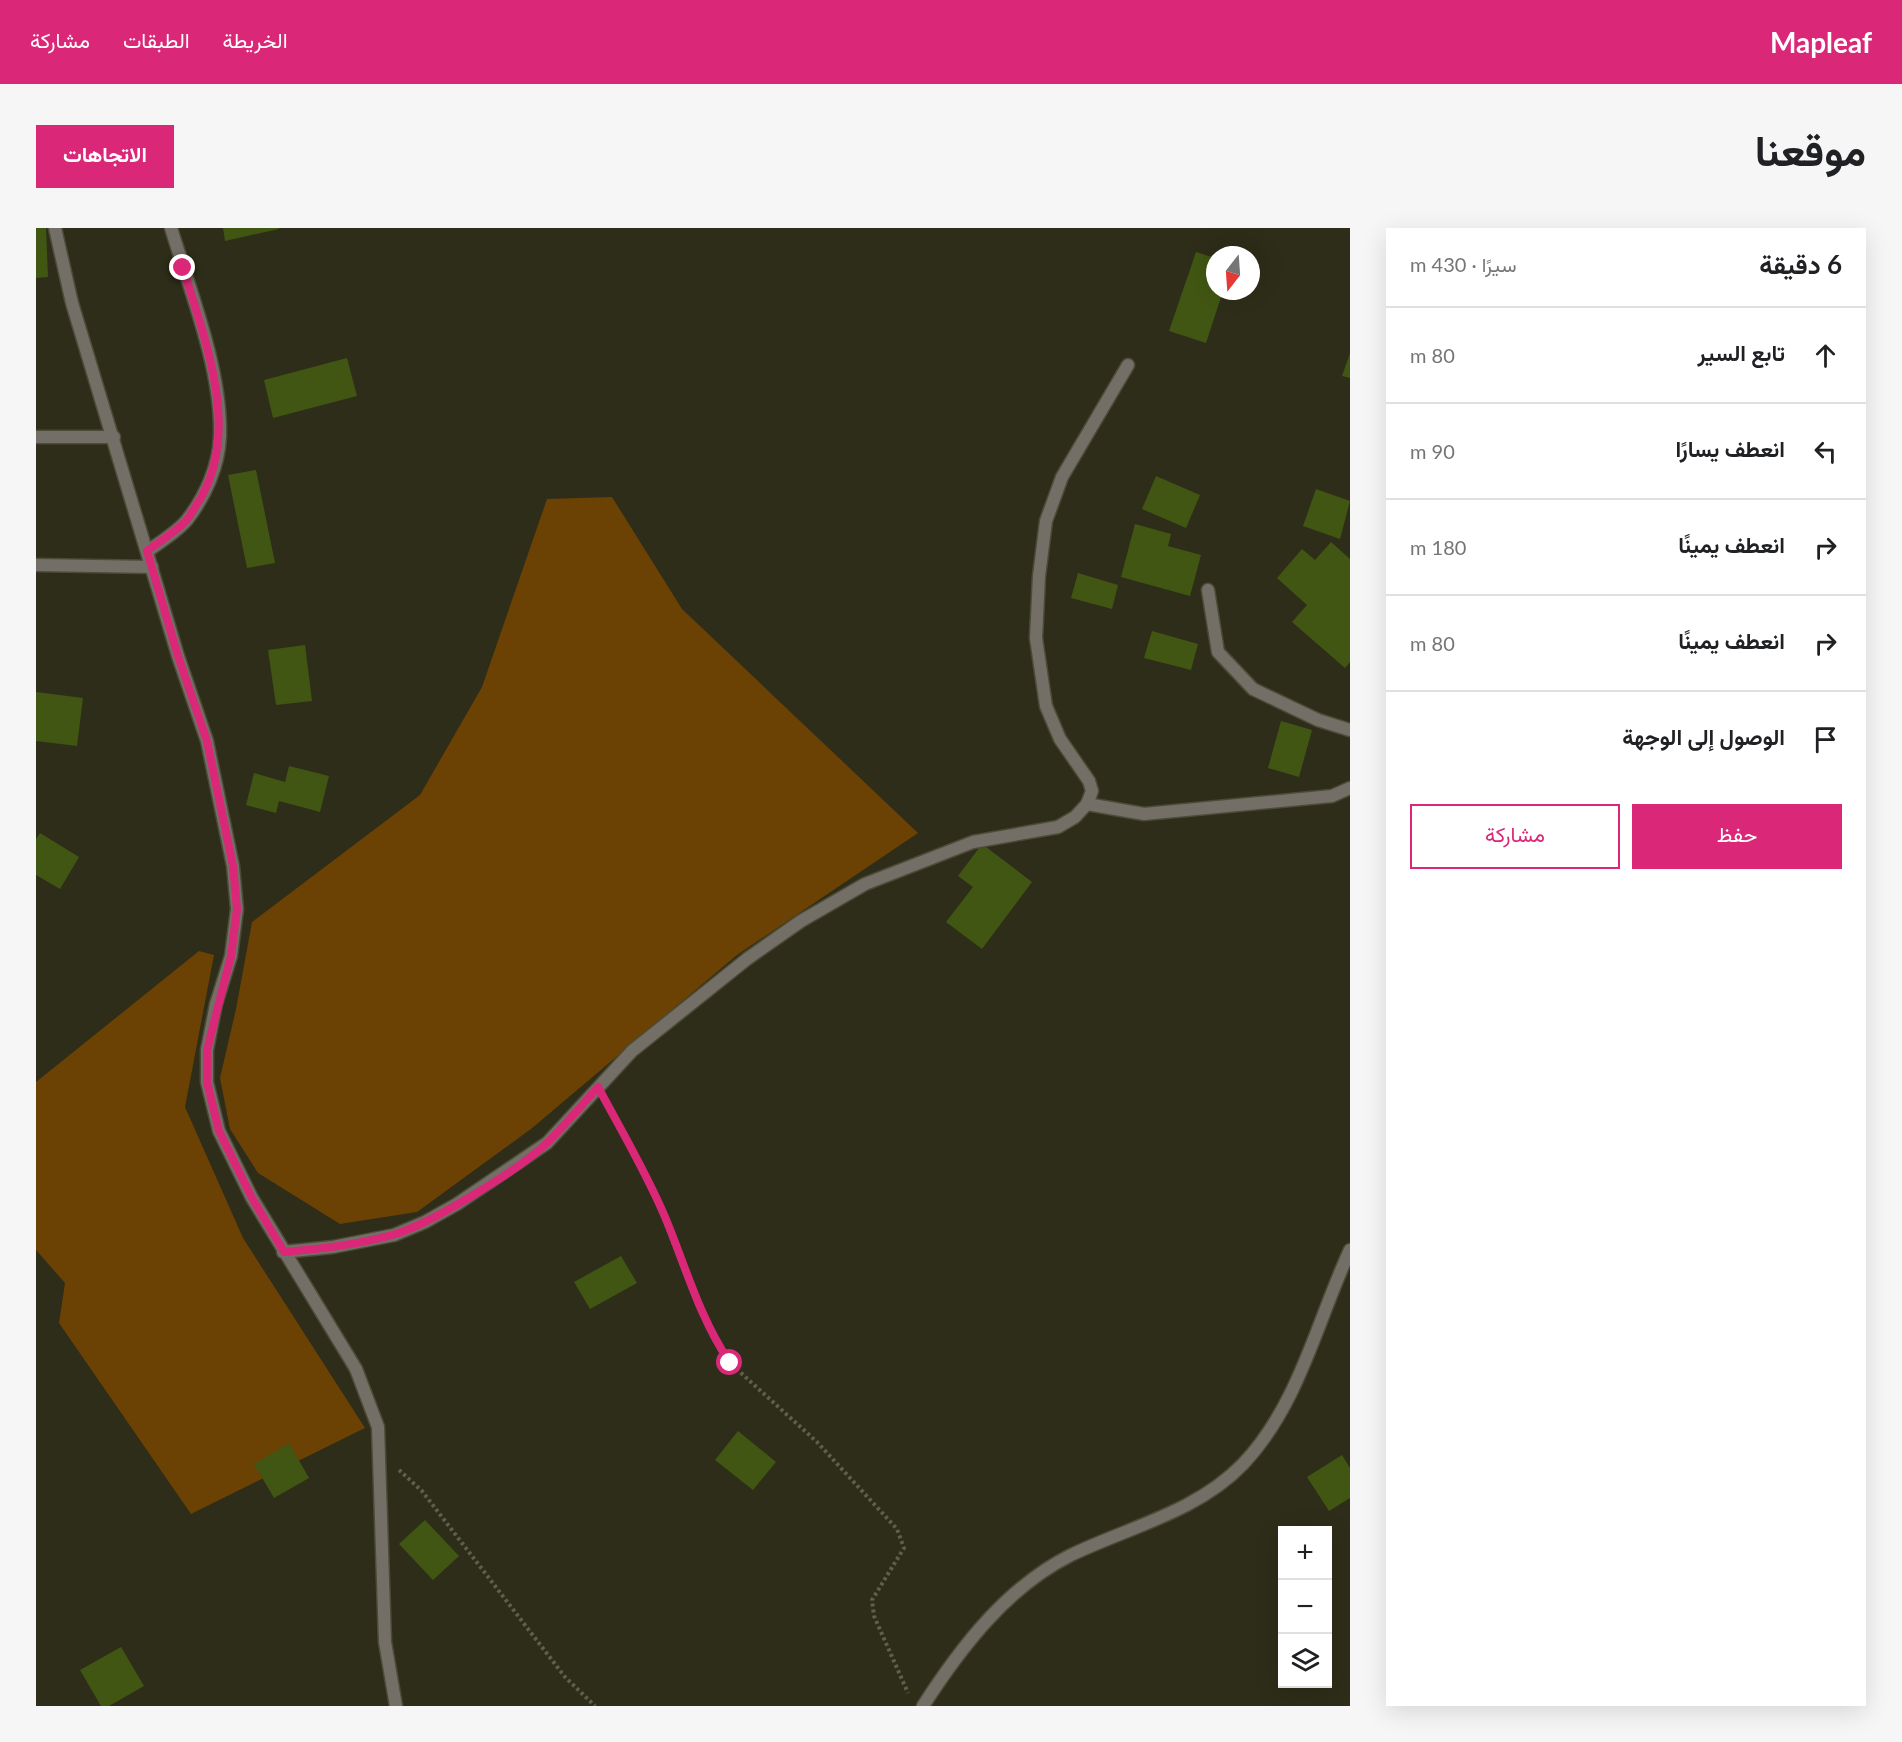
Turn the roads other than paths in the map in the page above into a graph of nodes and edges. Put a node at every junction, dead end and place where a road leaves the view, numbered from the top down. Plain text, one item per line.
1 (55, 228) edge
2 (171, 228) edge
3 (1128, 364) dead end
4 (36, 436) edge
5 (114, 437) junction
6 (147, 551) junction
7 (36, 565) edge
8 (152, 567) junction
9 (1208, 590) dead end
10 (1350, 730) edge
11 (1350, 788) edge
12 (1087, 804) junction
13 (1350, 1250) edge
14 (284, 1252) junction
15 (396, 1706) edge
16 (923, 1706) edge

1 - 5 street
2 - 6 street
3 - 12 street
4 - 5 street
5 - 6 street
6 - 8 street
7 - 8 street
8 - 14 street
9 - 10 street
11 - 12 street
12 - 14 street
13 - 16 street
14 - 15 street

